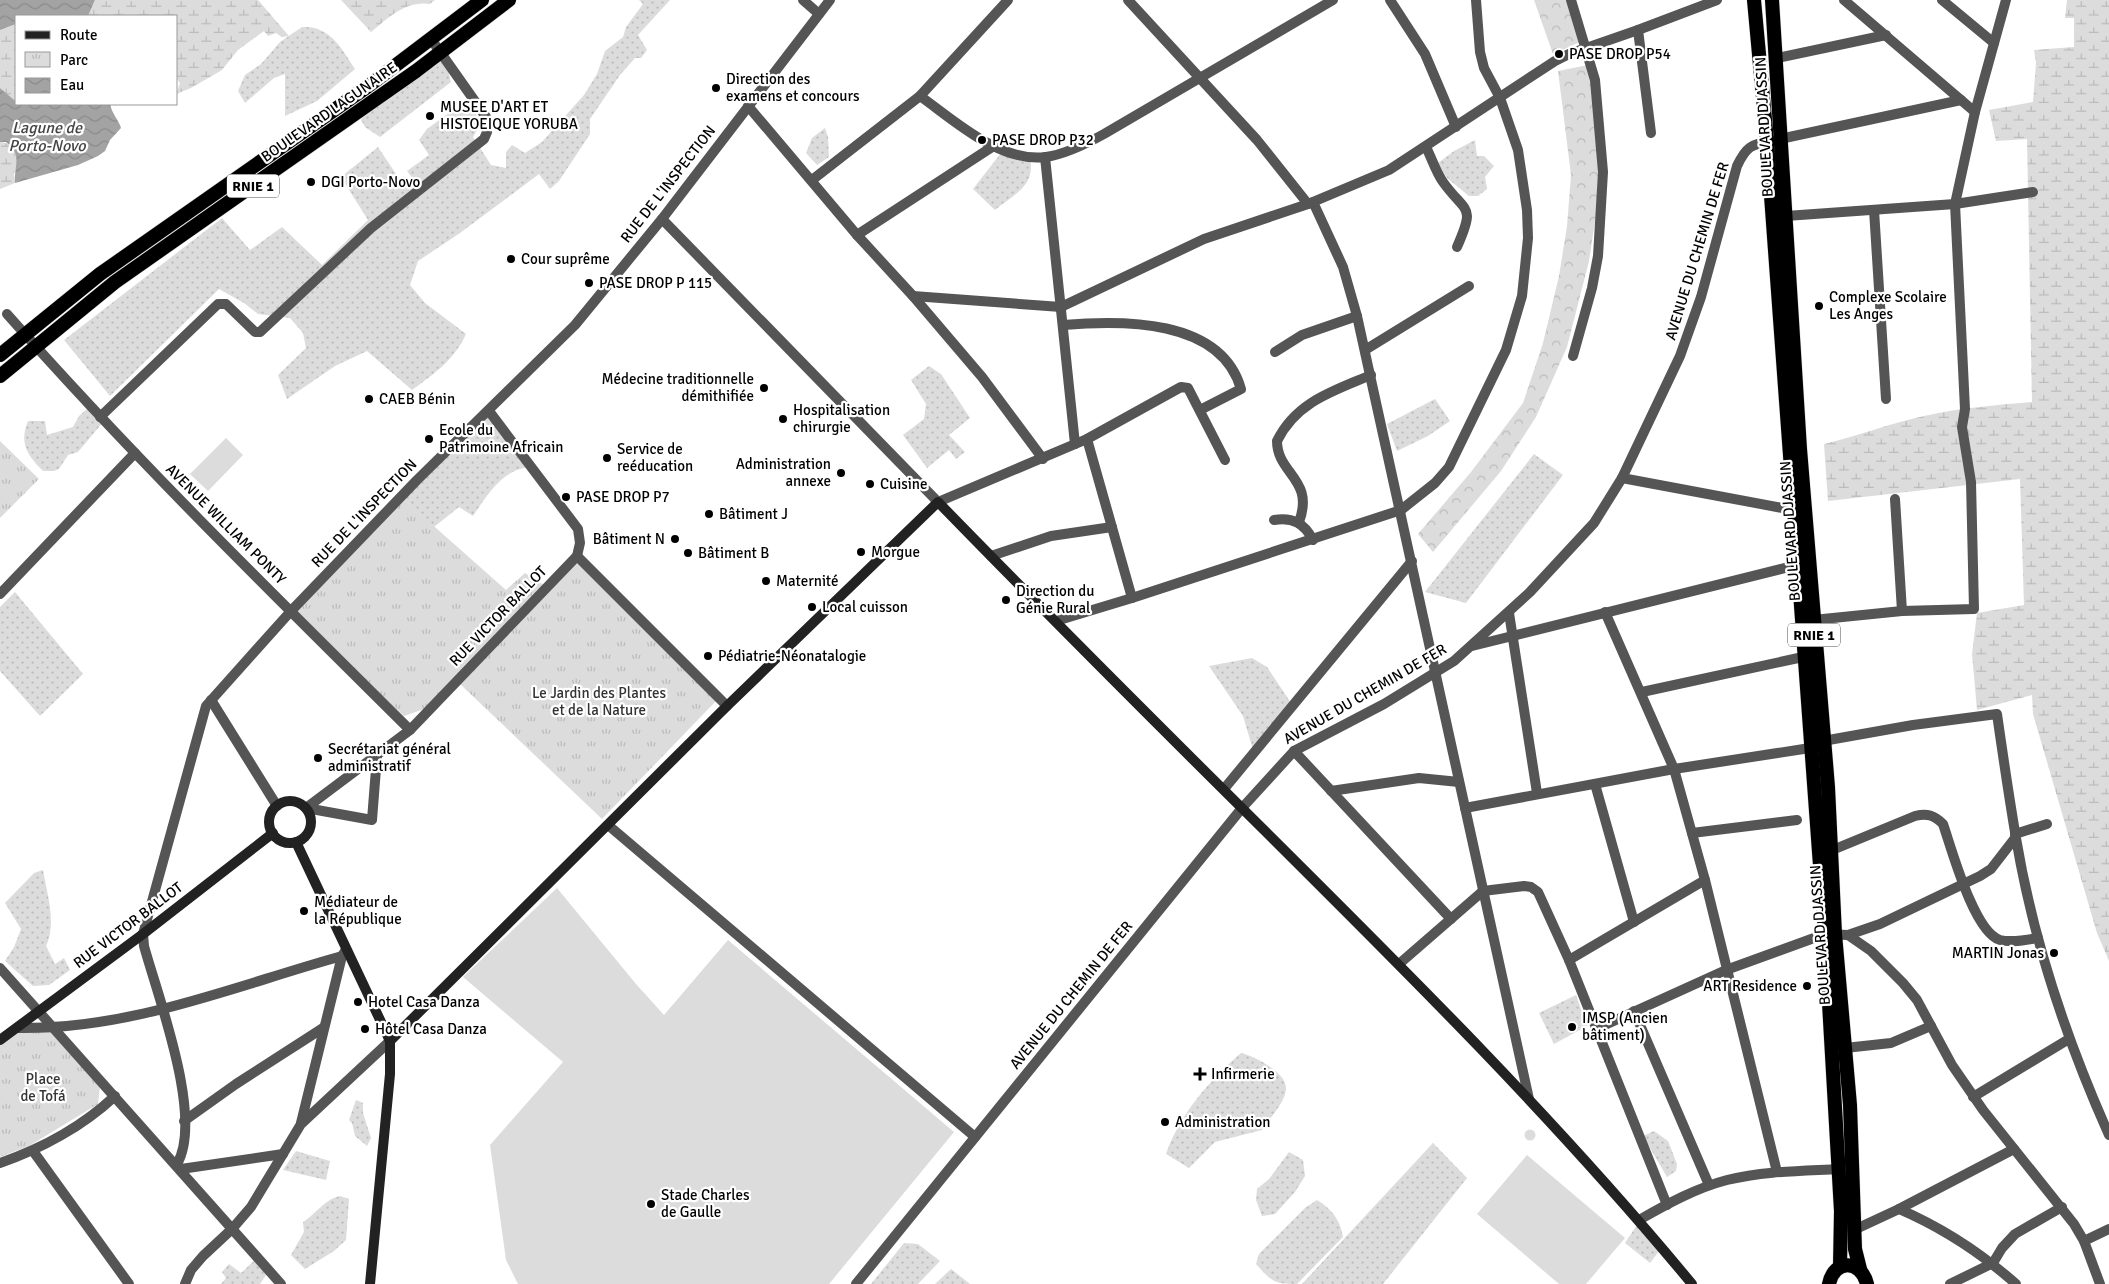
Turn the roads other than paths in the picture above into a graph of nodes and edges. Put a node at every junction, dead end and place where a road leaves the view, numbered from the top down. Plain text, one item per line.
1 (482, 0) edge
2 (508, 0) edge
3 (803, 0) edge
4 (830, 0) edge
5 (1008, 0) edge
6 (1128, 0) edge
7 (1333, 0) edge
8 (1390, 0) edge
9 (1476, 0) edge
10 (1571, 0) edge
11 (1717, 0) edge
12 (1754, 0) edge
13 (1772, 0) edge
14 (1844, 0) edge
15 (1942, 0) edge
16 (2006, 0) edge
17 (819, 14) junction
18 (1638, 30) junction
19 (1886, 35) junction
20 (431, 39) junction
21 (1994, 43) junction
22 (1587, 47) junction
23 (440, 54) junction
24 (1777, 58) junction
25 (1200, 79) junction
26 (1950, 90) junction
27 (920, 96) junction
28 (1500, 98) junction
29 (1960, 100) junction
30 (1945, 104) junction
31 (748, 106) junction
32 (1975, 112) junction
33 (1456, 127) junction
34 (1651, 133) dead end
35 (1774, 140) junction
36 (992, 146) junction
37 (1426, 147) junction
38 (1045, 157) junction
39 (812, 180) junction
40 (2033, 192) dead end
41 (1311, 203) junction
42 (1955, 204) junction
43 (1874, 210) junction
44 (1786, 216) junction
45 (662, 219) junction
46 (857, 235) junction
47 (1457, 247) dead end
48 (1469, 286) dead end
49 (913, 296) junction
50 (1061, 307) junction
51 (7, 314) dead end
52 (1357, 316) junction
53 (1062, 325) junction
54 (25, 334) junction
55 (36, 345) junction
56 (1365, 350) junction
57 (1275, 352) dead end
58 (0, 355) edge
59 (1573, 356) dead end
60 (1370, 375) junction
61 (0, 376) edge
62 (1886, 399) dead end
63 (1200, 410) junction
64 (489, 411) junction
65 (100, 417) junction
66 (1087, 439) junction
67 (1075, 444) junction
68 (135, 453) junction
69 (1043, 459) junction
70 (1226, 460) dead end
71 (1622, 478) junction
72 (1895, 499) dead end
73 (938, 502) junction
74 (1401, 510) junction
75 (1793, 510) junction
76 (1274, 520) dead end
77 (1299, 522) junction
78 (1112, 527) junction
79 (1313, 540) junction
80 (578, 556) junction
81 (991, 556) junction
82 (1412, 561) junction
83 (1797, 565) junction
84 (0, 594) edge
85 (1132, 598) junction
86 (290, 611) junction
87 (1902, 611) junction
88 (1509, 612) junction
89 (1605, 612) junction
90 (1813, 620) junction
91 (1056, 621) junction
92 (1512, 635) junction
93 (1472, 646) junction
94 (1803, 656) junction
95 (1435, 675) junction
96 (1642, 692) junction
97 (211, 700) junction
98 (727, 706) junction
99 (410, 730) junction
100 (1823, 741) junction
101 (1810, 748) junction
102 (1294, 751) junction
103 (378, 756) junction
104 (1674, 769) junction
105 (1459, 782) junction
106 (1595, 784) junction
107 (1224, 789) junction
108 (1331, 791) junction
109 (1538, 793) junction
110 (277, 806) junction
111 (306, 808) junction
112 (1242, 808) junction
113 (1464, 808) junction
114 (1797, 820) dead end
115 (2047, 824) dead end
116 (608, 825) junction
117 (273, 833) junction
118 (1692, 833) junction
119 (2015, 836) junction
120 (296, 842) junction
121 (1830, 851) junction
122 (1705, 880) junction
123 (1964, 885) junction
124 (1483, 891) junction
125 (1451, 919) junction
126 (1634, 922) junction
127 (143, 934) junction
128 (1836, 934) junction
129 (2038, 938) junction
130 (345, 952) junction
131 (1569, 960) junction
132 (1399, 964) junction
133 (0, 968) edge
134 (1726, 970) junction
135 (39, 1010) junction
136 (162, 1011) junction
137 (1634, 1012) junction
138 (1930, 1026) junction
139 (17, 1028) junction
140 (323, 1028) junction
141 (1596, 1028) junction
142 (55, 1029) junction
143 (2069, 1039) junction
144 (0, 1040) edge
145 (390, 1041) junction
146 (1845, 1048) junction
147 (115, 1096) junction
148 (1974, 1097) junction
149 (1529, 1099) junction
150 (184, 1121) junction
151 (301, 1124) junction
152 (2109, 1135) edge
153 (975, 1137) junction
154 (2014, 1149) junction
155 (33, 1151) junction
156 (284, 1154) junction
157 (0, 1163) edge
158 (178, 1167) junction
159 (1839, 1169) junction
160 (1777, 1172) junction
161 (1709, 1186) junction
162 (1667, 1205) junction
163 (2062, 1207) junction
164 (1899, 1209) junction
165 (1640, 1220) junction
166 (1856, 1228) junction
167 (232, 1229) junction
168 (2109, 1229) edge
169 (2084, 1241) junction
170 (1993, 1263) junction
171 (1840, 1266) junction
172 (1860, 1269) junction
173 (184, 1283) edge
174 (129, 1284) edge
175 (281, 1284) edge
176 (370, 1284) edge
177 (856, 1284) edge
178 (1692, 1284) edge
179 (1829, 1284) edge
180 (1867, 1284) edge
181 (1950, 1284) edge
182 (2016, 1284) edge
183 (2100, 1284) edge

1 - 20 highway, BOULEVARD LAGUNAIRE / RNIE 1
2 - 23 highway, BOULEVARD LAGUNAIRE / RNIE 1
3 - 17 street
4 - 17 street, RUE DE L'INSPECTION
5 - 27 street
6 - 25 street
7 - 25 street
8 - 33 street
9 - 28 street
10 - 22 street
11 - 18 street
12 - 35 highway, BOULEVARD DJASSIN / RNIE 1
13 - 24 highway, BOULEVARD DJASSIN / RNIE 1
14 - 19 street
15 - 21 street
16 - 21 street
17 - 31 street, RUE DE L'INSPECTION
18 - 22 street
18 - 34 street
19 - 24 street
19 - 26 street
20 - 23 street
20 - 54 highway, BOULEVARD LAGUNAIRE / RNIE 1
21 - 32 street
22 - 28 street
22 - 59 street
23 - 55 highway, BOULEVARD LAGUNAIRE / RNIE 1
23 - 65 street
24 - 35 highway, BOULEVARD DJASSIN / RNIE 1
25 - 38 street
25 - 41 street
26 - 29 street
26 - 30 street
27 - 36 street
27 - 39 street
28 - 33 street
28 - 74 street
29 - 30 street, AVENUE DU CHEMIN DE FER
29 - 32 street
30 - 35 street, AVENUE DU CHEMIN DE FER
31 - 39 street
31 - 45 street, RUE DE L'INSPECTION
32 - 42 street
33 - 37 street
35 - 44 highway, BOULEVARD DJASSIN / RNIE 1
35 - 71 street, AVENUE DU CHEMIN DE FER
35 - 75 highway, BOULEVARD DJASSIN / RNIE 1
36 - 38 street
36 - 46 street
37 - 41 street
37 - 47 street
38 - 50 street
39 - 46 street
40 - 42 street
41 - 50 street
41 - 52 street
42 - 43 street
42 - 87 street
43 - 44 street
43 - 62 street
44 - 90 highway, BOULEVARD DJASSIN / RNIE 1
45 - 64 street, RUE DE L'INSPECTION
45 - 73 street
46 - 49 street
48 - 56 street
49 - 50 street
49 - 69 street
50 - 53 street
51 - 54 street, AVENUE WILLIAM PONTY
52 - 56 street
52 - 57 street
53 - 63 street
53 - 67 street
54 - 55 street, AVENUE WILLIAM PONTY
54 - 58 highway, BOULEVARD LAGUNAIRE / RNIE 1
55 - 61 highway, BOULEVARD LAGUNAIRE / RNIE 1
55 - 65 street, AVENUE WILLIAM PONTY
56 - 60 street
60 - 74 street
60 - 77 street
63 - 66 street
63 - 70 street
64 - 80 street
64 - 86 street, RUE DE L'INSPECTION
65 - 68 street, AVENUE WILLIAM PONTY
66 - 67 street
66 - 78 street
67 - 69 street
68 - 84 street
68 - 86 street, AVENUE WILLIAM PONTY
69 - 73 street
71 - 75 street
71 - 88 street, AVENUE DU CHEMIN DE FER
72 - 87 street
73 - 81 main road
73 - 98 main road
74 - 79 street
74 - 82 street
75 - 83 highway, BOULEVARD DJASSIN / RNIE 1
76 - 77 street
77 - 79 street
78 - 81 street
78 - 85 street
79 - 85 street
80 - 98 street
80 - 99 street, RUE VICTOR BALLOT
81 - 91 main road
82 - 95 street
82 - 107 street
83 - 89 street
83 - 94 highway, BOULEVARD DJASSIN / RNIE 1
85 - 91 street
86 - 97 street, RUE DE L'INSPECTION
86 - 99 street, AVENUE WILLIAM PONTY
87 - 90 street
88 - 92 street
88 - 93 street, AVENUE DU CHEMIN DE FER
89 - 92 street
89 - 96 street
90 - 100 highway, BOULEVARD DJASSIN / RNIE 1
91 - 107 main road
92 - 93 street
92 - 109 street
93 - 95 street, AVENUE DU CHEMIN DE FER
94 - 96 street
94 - 101 highway, BOULEVARD DJASSIN / RNIE 1
95 - 102 street, AVENUE DU CHEMIN DE FER
95 - 105 street
96 - 104 street
97 - 110 street
97 - 127 street, RUE DE L'INSPECTION
98 - 116 main road
99 - 103 street, RUE VICTOR BALLOT
100 - 119 street
100 - 121 highway, BOULEVARD DJASSIN / RNIE 1
101 - 104 street
101 - 128 highway, BOULEVARD DJASSIN / RNIE 1
102 - 108 street
102 - 112 street, AVENUE DU CHEMIN DE FER
103 - 111 street, RUE VICTOR BALLOT
103 - 111 street
104 - 106 street
104 - 118 street
105 - 108 street
105 - 113 street
106 - 109 street
106 - 126 street
107 - 112 main road
108 - 125 street
109 - 113 street
110 - 111 main road
110 - 117 main road
111 - 120 main road
112 - 132 main road
112 - 153 street, AVENUE DU CHEMIN DE FER
113 - 124 street
114 - 118 street
115 - 119 street
116 - 145 main road
116 - 153 street
117 - 120 main road
117 - 127 main road, RUE VICTOR BALLOT
118 - 122 street
119 - 123 street
119 - 129 street
120 - 130 main road
121 - 123 street
121 - 128 highway, BOULEVARD DJASSIN / RNIE 1
122 - 126 street
122 - 134 street
123 - 128 street
123 - 129 street
124 - 125 street
124 - 131 street
124 - 149 street
125 - 132 street
126 - 131 street
127 - 135 main road, RUE VICTOR BALLOT
127 - 136 street
128 - 134 street
128 - 138 street
128 - 146 highway, BOULEVARD DJASSIN / RNIE 1
128 - 159 highway, BOULEVARD DJASSIN / RNIE 1
129 - 143 street
130 - 136 street
130 - 140 street
130 - 145 main road
131 - 141 street
132 - 149 main road
133 - 135 street
134 - 137 street
134 - 160 street
135 - 139 main road, RUE VICTOR BALLOT
135 - 142 street
136 - 142 street
136 - 150 street
137 - 141 street
137 - 161 street
138 - 146 street
138 - 148 street
139 - 142 street
139 - 144 main road, RUE VICTOR BALLOT
140 - 150 street
140 - 151 street
141 - 162 street
142 - 147 street
143 - 148 street
143 - 152 street
145 - 151 street
145 - 176 main road
146 - 166 highway, BOULEVARD DJASSIN / RNIE 1
147 - 155 street
147 - 158 street
148 - 154 street
149 - 165 main road
150 - 158 street
151 - 156 street
153 - 177 street, AVENUE DU CHEMIN DE FER
154 - 163 street
154 - 164 street
155 - 157 street
155 - 174 street
156 - 158 street
156 - 167 street
158 - 167 street
159 - 160 street
159 - 171 highway, BOULEVARD DJASSIN / RNIE 1
160 - 161 street
161 - 162 street
162 - 165 street
163 - 169 street
163 - 170 street
164 - 166 street
164 - 170 street
165 - 178 main road
166 - 172 highway, BOULEVARD DJASSIN / RNIE 1
167 - 173 street
167 - 175 street
168 - 169 street
169 - 183 street
170 - 181 street
170 - 182 street
171 - 172 highway
171 - 179 highway
172 - 180 highway, RNIE 1

